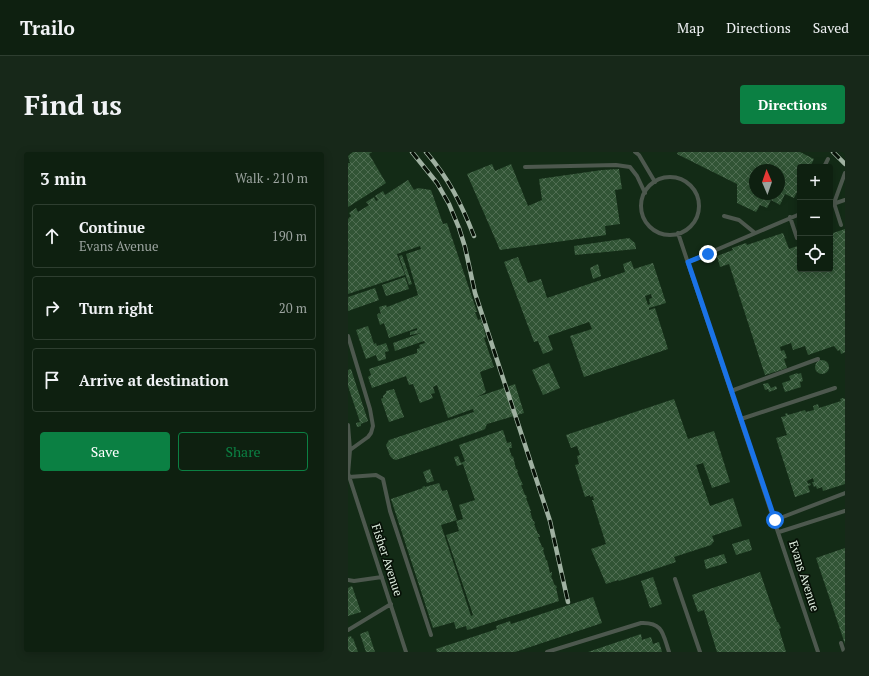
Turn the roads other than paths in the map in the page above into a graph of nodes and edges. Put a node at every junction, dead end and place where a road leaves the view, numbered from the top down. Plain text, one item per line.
1 (635, 152) edge
2 (828, 159) dead end
3 (826, 164) edge
4 (525, 167) dead end
5 (845, 173) edge
6 (655, 182) junction
7 (645, 192) junction
8 (845, 200) edge
9 (833, 202) edge
10 (833, 204) edge
11 (833, 206) edge
12 (797, 215) edge
13 (724, 216) dead end
14 (790, 217) junction
15 (841, 225) dead end
16 (754, 233) junction
17 (678, 234) junction
18 (797, 238) dead end
19 (688, 262) junction
20 (348, 336) edge
21 (818, 359) dead end
22 (835, 388) dead end
23 (731, 391) junction
24 (741, 419) junction
25 (348, 425) edge
26 (350, 450) junction
27 (348, 475) edge
28 (845, 493) edge
29 (845, 511) edge
30 (775, 520) junction
31 (779, 532) junction
32 (382, 577) junction
33 (675, 578) dead end
34 (348, 580) edge
35 (391, 604) junction
36 (348, 630) edge
37 (431, 635) dead end
38 (841, 643) dead end
39 (406, 652) edge
40 (548, 652) edge
41 (669, 652) edge
42 (700, 652) edge
43 (818, 652) edge
44 (844, 652) edge

1 - 6 lane
2 - 3 lane
4 - 7 lane
5 - 9 lane
6 - 7 lane
6 - 17 lane
7 - 17 lane
8 - 10 lane
11 - 15 lane
12 - 14 lane
13 - 16 lane
14 - 16 lane
14 - 18 lane
16 - 19 lane
17 - 19 lane, Evans Avenue
19 - 23 lane, Evans Avenue
20 - 26 lane
21 - 23 lane
22 - 24 lane
23 - 24 lane, Evans Avenue
24 - 30 lane, Evans Avenue
25 - 26 lane
26 - 27 lane
27 - 32 lane, Fisher Avenue
27 - 37 lane
28 - 30 lane
29 - 31 lane
30 - 31 lane, Evans Avenue
31 - 43 lane, Evans Avenue
32 - 34 lane
32 - 35 lane, Fisher Avenue
33 - 42 lane
35 - 36 lane
35 - 39 lane, Fisher Avenue
38 - 44 lane
40 - 41 lane

